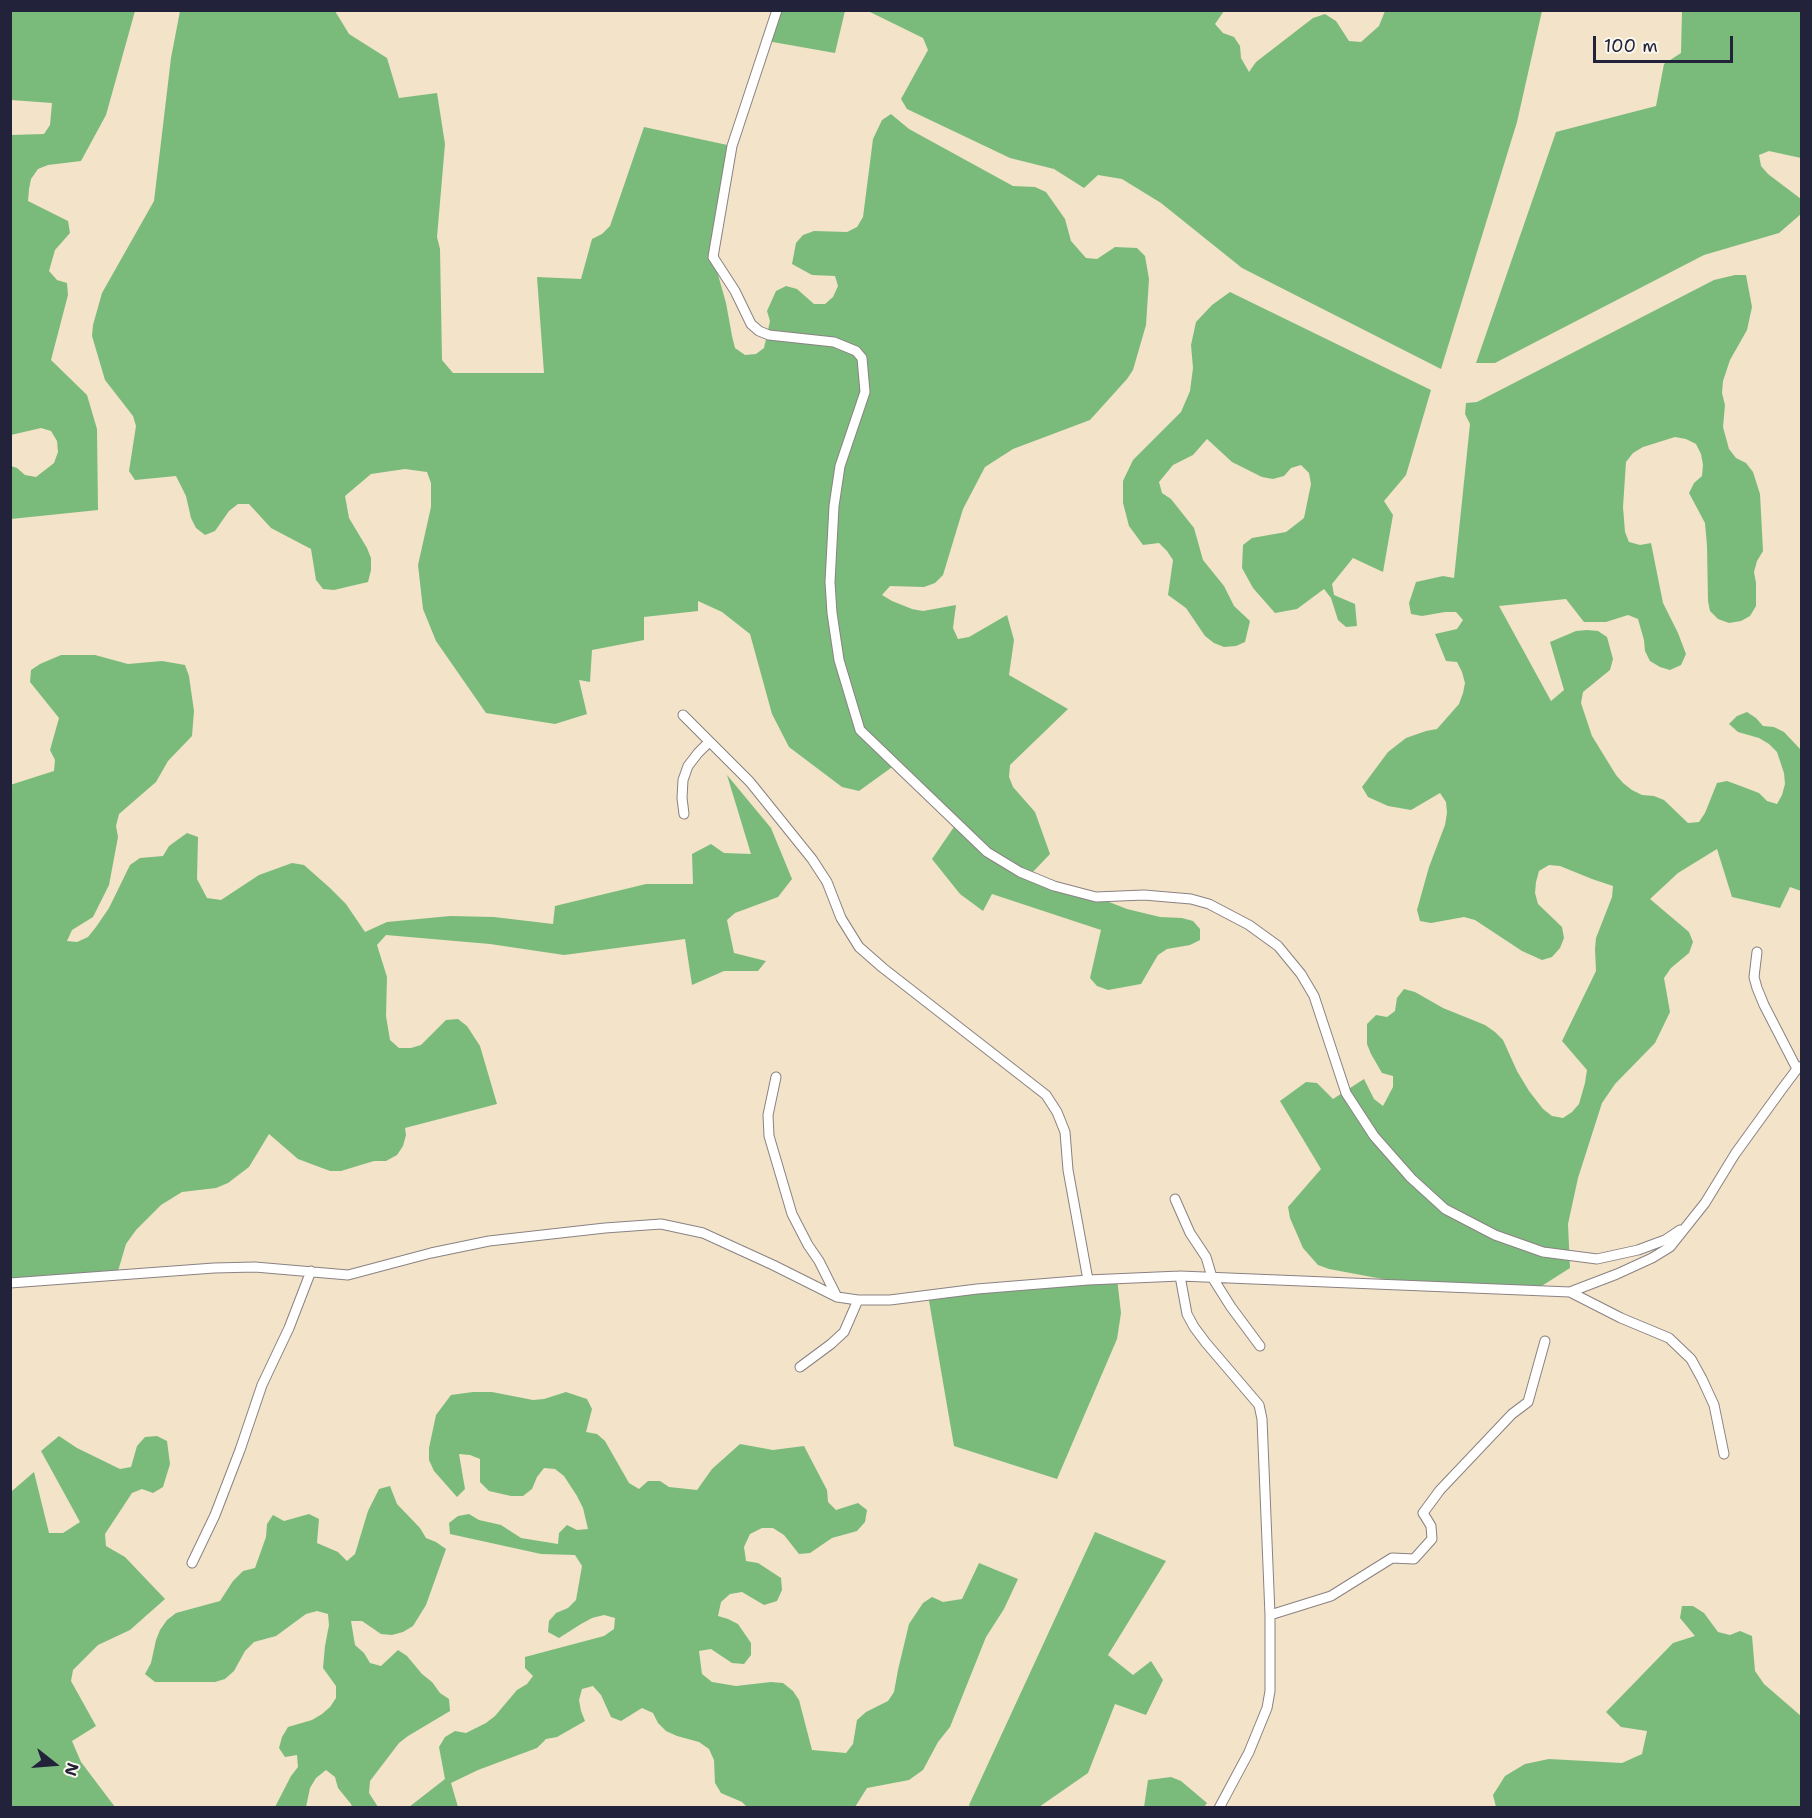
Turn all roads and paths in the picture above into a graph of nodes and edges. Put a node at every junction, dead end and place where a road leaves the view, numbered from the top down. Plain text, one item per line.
1 (777, 10) edge
2 (683, 715) dead end
3 (709, 742) junction
4 (684, 814) dead end
5 (1757, 952) dead end
6 (1799, 1068) edge
7 (776, 1077) dead end
8 (1175, 1199) dead end
9 (1687, 1226) junction
10 (311, 1271) junction
11 (1180, 1276) junction
12 (1212, 1277) junction
13 (1088, 1280) junction
14 (10, 1283) edge
15 (1570, 1292) junction
16 (837, 1297) junction
17 (858, 1300) junction
18 (1545, 1341) dead end
19 (1260, 1346) dead end
20 (800, 1367) dead end
21 (1724, 1454) dead end
22 (192, 1563) dead end
23 (1270, 1615) junction
24 (1219, 1808) edge

1 - 9 street
2 - 3 street
3 - 4 street
3 - 13 street
5 - 6 street
6 - 9 street
7 - 16 street
8 - 12 street
9 - 15 street
10 - 14 street
10 - 16 street
10 - 22 street
11 - 12 street
11 - 13 street
11 - 23 street
12 - 15 street
12 - 19 street
13 - 17 street
15 - 21 street
16 - 17 street
17 - 20 street
18 - 23 street
23 - 24 street

